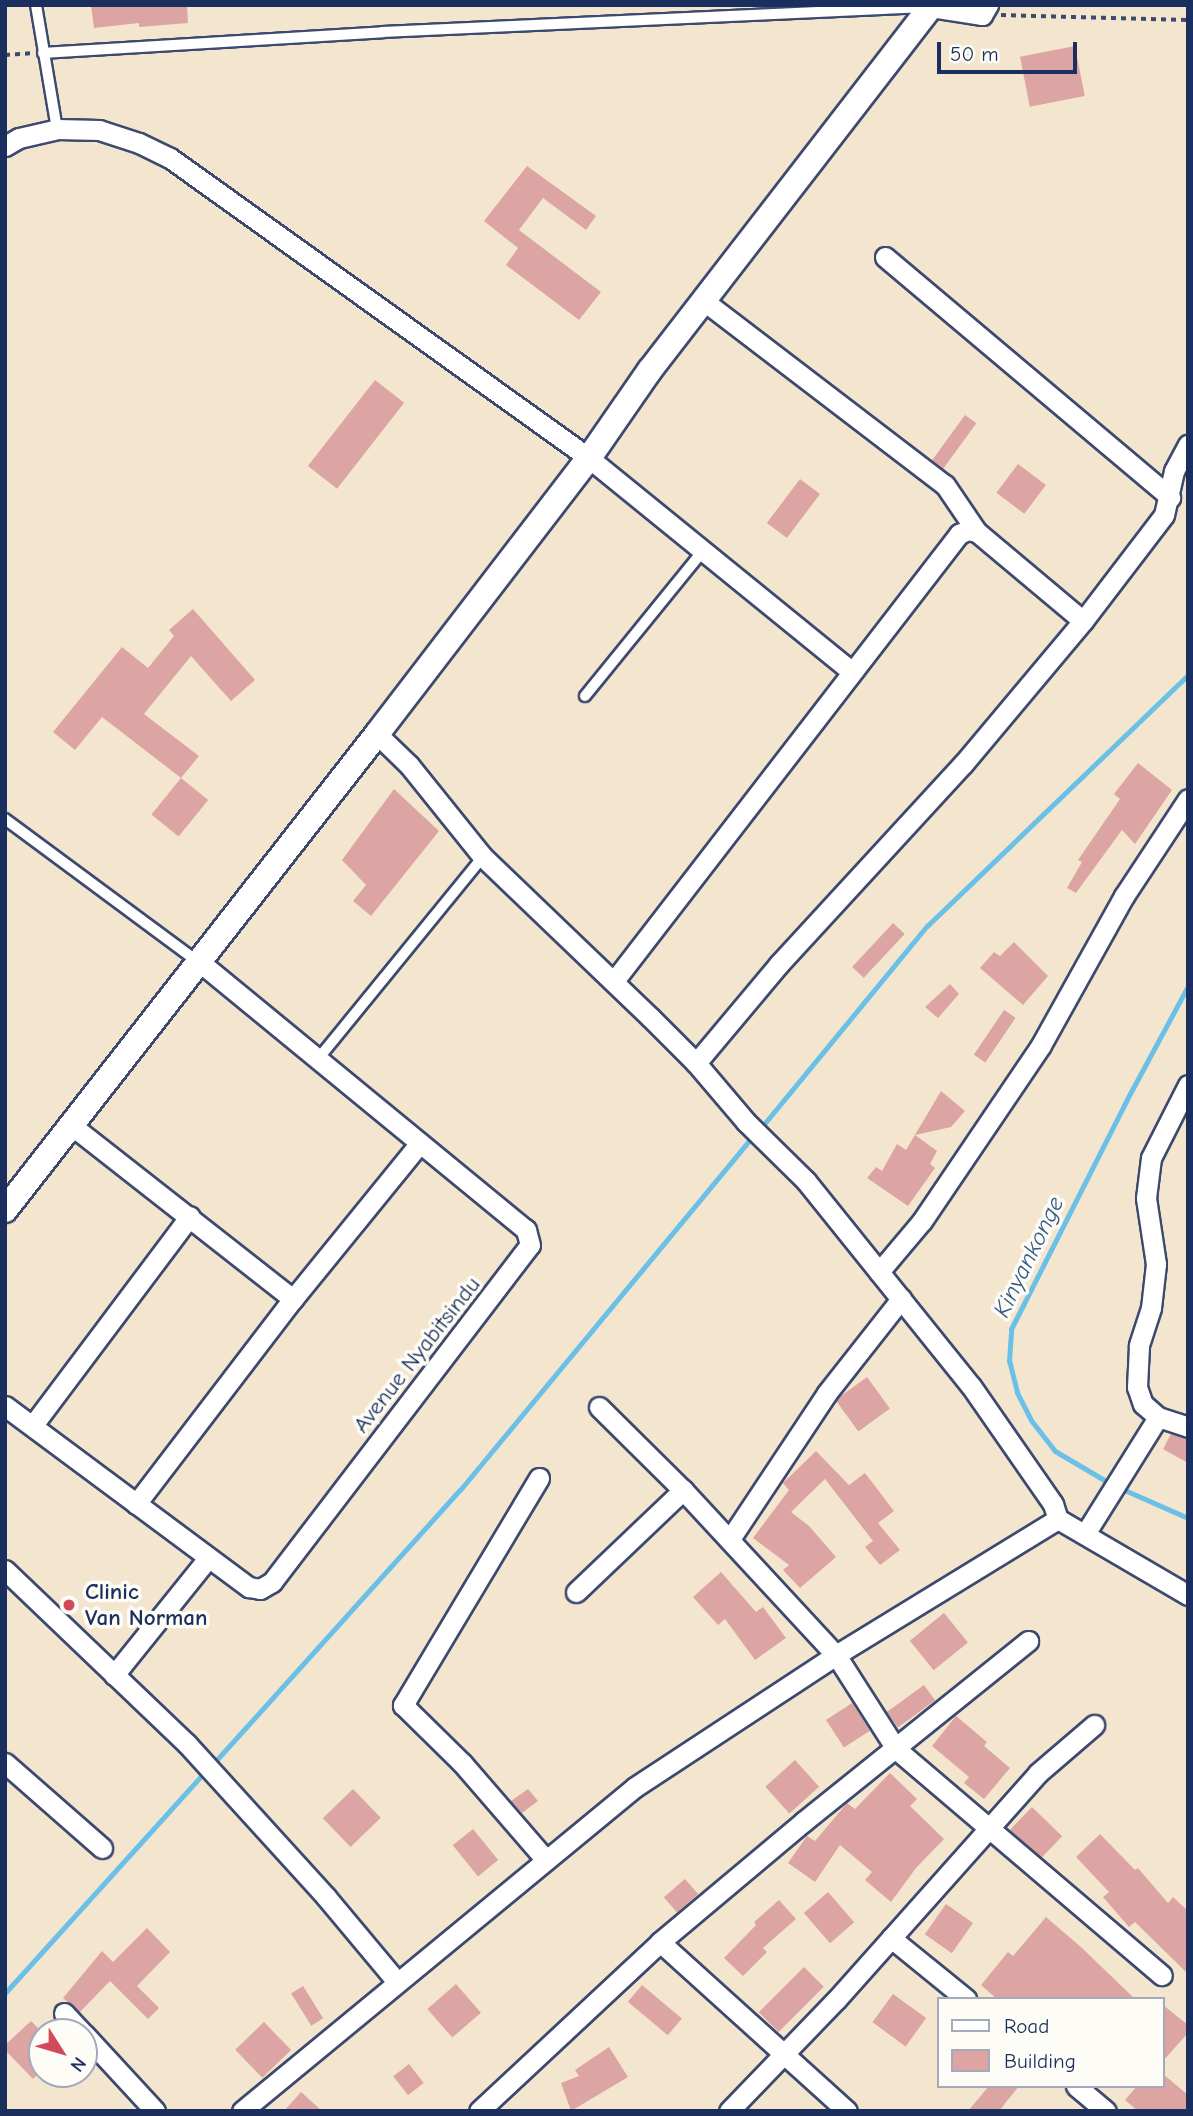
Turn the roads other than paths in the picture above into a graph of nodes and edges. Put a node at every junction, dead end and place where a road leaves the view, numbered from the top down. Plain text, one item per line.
1 (36, 5) edge
2 (932, 6) edge
3 (985, 10) edge
4 (43, 53) junction
5 (57, 129) junction
6 (5, 146) edge
7 (885, 257) dead end
8 (704, 301) junction
9 (1188, 444) edge
10 (589, 458) junction
11 (1170, 497) junction
12 (978, 532) junction
13 (703, 551) junction
14 (1083, 621) junction
15 (852, 672) junction
16 (585, 696) dead end
17 (377, 734) junction
18 (1188, 799) edge
19 (5, 819) edge
20 (483, 857) junction
21 (198, 961) junction
22 (614, 981) junction
23 (317, 1059) junction
24 (696, 1063) junction
25 (1188, 1085) edge
26 (71, 1125) junction
27 (420, 1143) junction
28 (5, 1210) edge
29 (190, 1216) junction
30 (879, 1272) junction
31 (293, 1299) junction
32 (901, 1299) junction
33 (5, 1406) edge
34 (599, 1407) dead end
35 (1158, 1417) junction
36 (33, 1426) junction
37 (1188, 1427) edge
38 (539, 1478) dead end
39 (683, 1490) junction
40 (136, 1504) junction
41 (1058, 1520) junction
42 (1085, 1534) junction
43 (730, 1539) junction
44 (208, 1558) junction
45 (5, 1570) edge
46 (576, 1592) dead end
47 (1188, 1595) edge
48 (1028, 1641) dead end
49 (836, 1655) junction
50 (114, 1675) junction
51 (1094, 1725) dead end
52 (896, 1749) junction
53 (5, 1763) edge
54 (988, 1827) junction
55 (102, 1848) dead end
56 (546, 1860) junction
57 (891, 1938) junction
58 (660, 1942) junction
59 (1162, 1975) dead end
60 (397, 1982) junction
61 (964, 1997) edge
62 (64, 2013) dead end
63 (69, 2018) edge
64 (98, 2049) edge
65 (786, 2053) junction
66 (1078, 2088) edge
67 (155, 2111) edge
68 (242, 2111) edge
69 (479, 2111) edge
70 (729, 2111) edge
71 (847, 2111) edge
72 (1106, 2111) edge

1 - 4 lane
2 - 3 street
2 - 4 lane
2 - 8 street
4 - 5 lane
5 - 6 street
5 - 10 street
7 - 11 street
8 - 10 street
8 - 12 street
9 - 11 street
10 - 13 street
10 - 17 street
11 - 14 street
12 - 14 street
12 - 15 street
13 - 15 street
13 - 16 lane
14 - 24 street
15 - 22 street
17 - 20 street
17 - 21 street
18 - 30 street
19 - 21 lane
20 - 22 street
20 - 23 lane
21 - 23 street, Avenue Nyabitsindu
21 - 26 street
22 - 24 street
23 - 27 street, Avenue Nyabitsindu
24 - 30 street
25 - 35 street
26 - 28 street
26 - 29 street
27 - 31 street
27 - 44 street, Avenue Nyabitsindu
29 - 31 street
29 - 36 street
30 - 32 street
31 - 40 street
32 - 41 street
32 - 43 street
33 - 36 street, Avenue Nyabitsindu
34 - 39 street
35 - 37 street
35 - 42 street
36 - 40 street, Avenue Nyabitsindu
38 - 56 street
39 - 43 street
39 - 46 street
40 - 44 street, Avenue Nyabitsindu
41 - 42 street
41 - 49 street
42 - 47 street
43 - 49 street
44 - 50 street
45 - 50 street
48 - 52 street
49 - 52 street
49 - 56 street
50 - 60 street
51 - 54 street
52 - 54 street
52 - 58 street
53 - 55 street
54 - 57 street
54 - 59 street
56 - 60 street
57 - 61 street
57 - 65 street
58 - 65 street
58 - 69 street
60 - 68 street
62 - 63 street
64 - 67 street
65 - 70 street
65 - 71 street
66 - 72 street

